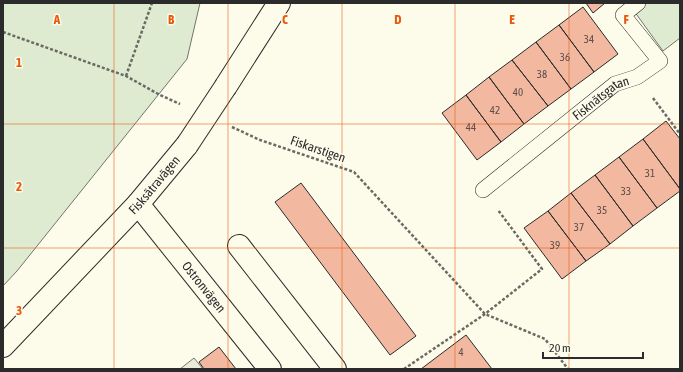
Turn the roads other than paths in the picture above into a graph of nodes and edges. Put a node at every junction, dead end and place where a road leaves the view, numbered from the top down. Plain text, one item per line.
1 (279, 3) edge
2 (638, 3) edge
3 (483, 190) road end
4 (138, 204) junction
5 (239, 246) dead end
6 (3, 346) edge
7 (270, 369) edge
8 (335, 369) edge

1 - 4 street, Fisksätravägen, bridge
2 - 3 lane, Fisknätsgatan
4 - 6 street, Fisksätravägen
4 - 7 street, Ostronvägen
5 - 8 street

